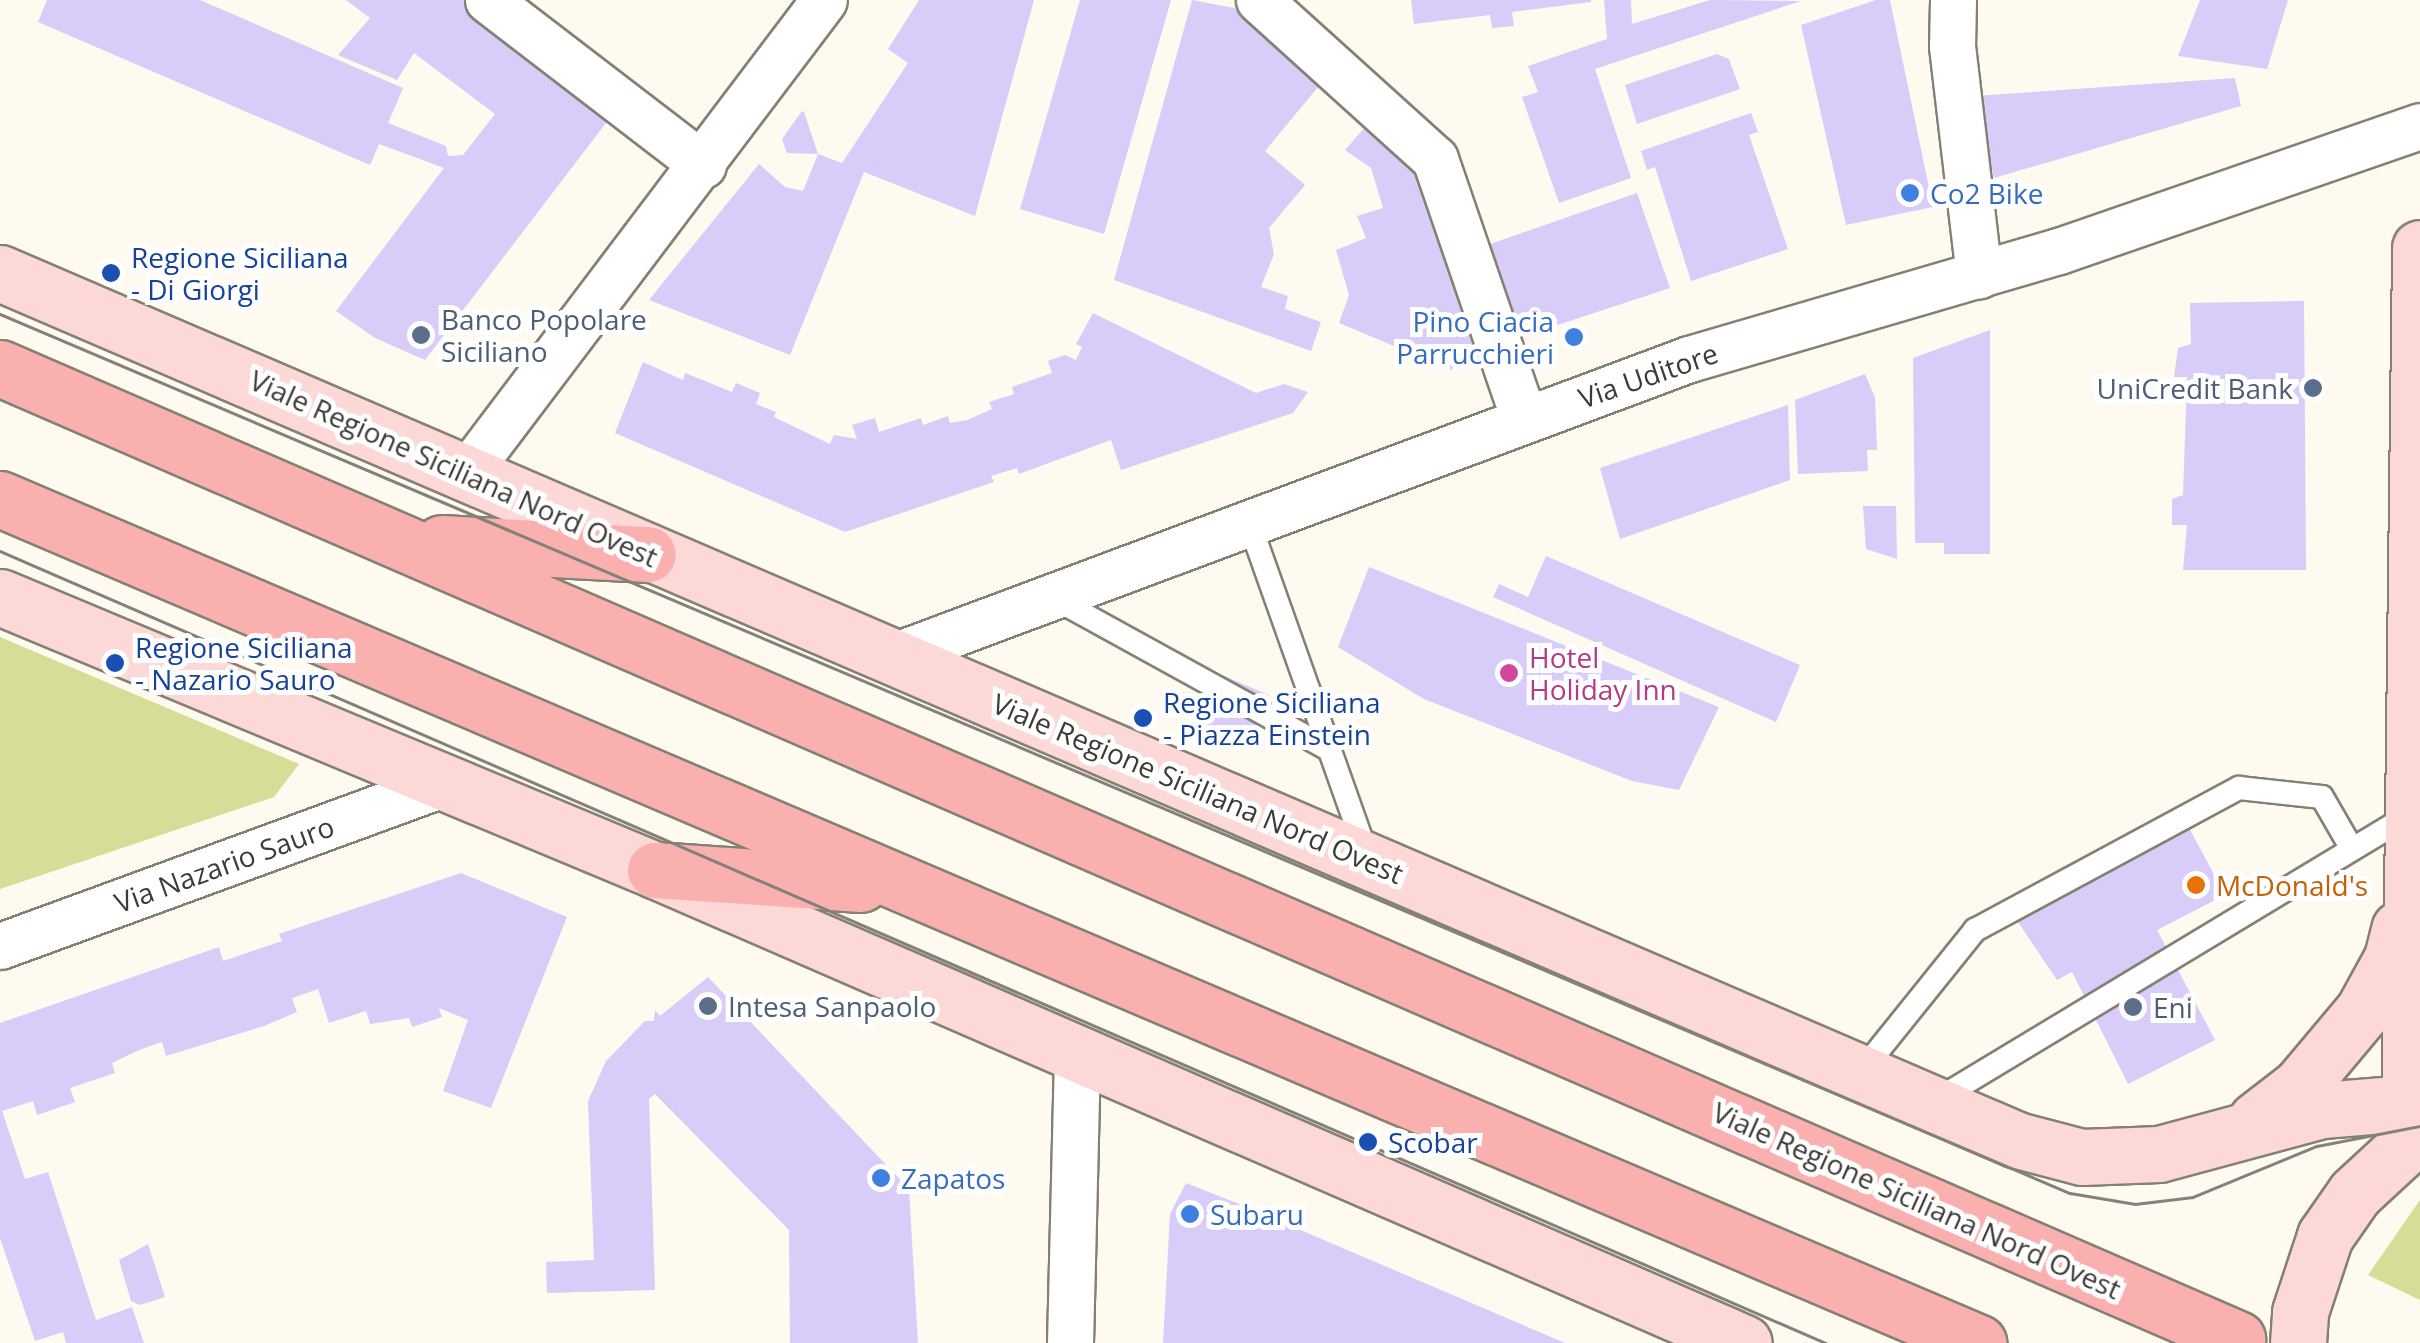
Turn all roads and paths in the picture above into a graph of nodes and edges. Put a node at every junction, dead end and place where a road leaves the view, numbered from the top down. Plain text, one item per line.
1 (488, 0) edge
2 (824, 0) edge
3 (1259, 0) edge
4 (1953, 0) edge
5 (2420, 126) edge
6 (703, 164) junction
7 (2420, 248) edge
8 (0, 273) edge
9 (1980, 274) junction
10 (0, 368) edge
11 (1524, 419) junction
12 (464, 475) junction
13 (0, 499) edge
14 (1249, 522) junction
15 (408, 541) junction
16 (648, 554) junction
17 (1046, 594) junction
18 (0, 597) edge
19 (888, 658) junction
20 (1330, 748) junction
21 (449, 782) junction
22 (2411, 814) junction
23 (2352, 848) junction
24 (1368, 859) junction
25 (655, 870) junction
26 (2410, 882) junction
27 (911, 888) junction
28 (0, 946) edge
29 (1077, 1056) junction
30 (1860, 1073) junction
31 (1930, 1104) junction
32 (2414, 1120) edge
33 (2231, 1137) junction
34 (2299, 1328) edge
35 (2237, 1339) dead end
36 (1739, 1342) edge
37 (1070, 1343) edge
38 (1980, 1343) edge

1 - 6 street
2 - 6 street
3 - 11 street
4 - 9 street
5 - 9 street, Via Uditore
6 - 12 street
7 - 22 street
8 - 12 street, Viale Regione Siciliana Nord Ovest
9 - 11 street, Via Uditore
10 - 15 main road, Viale Regione Siciliana Nord Ovest
11 - 14 street, Via Uditore
12 - 16 street, Viale Regione Siciliana Nord Ovest
13 - 27 main road
14 - 17 street, Via Uditore
14 - 20 lane
15 - 16 main road
15 - 35 main road, Viale Regione Siciliana Nord Ovest
16 - 19 street, Viale Regione Siciliana Nord Ovest
17 - 19 street, Via Uditore
17 - 20 lane
18 - 21 street
19 - 24 street, Viale Regione Siciliana Nord Ovest
20 - 24 lane
21 - 25 street
21 - 28 street, Via Nazario Sauro
22 - 23 lane
22 - 26 street
23 - 30 lane
23 - 31 lane
24 - 30 street, Viale Regione Siciliana Nord Ovest
25 - 27 main road
25 - 29 street
26 - 32 street
26 - 33 street
27 - 38 main road
29 - 36 street
29 - 37 street
30 - 31 street, Viale Regione Siciliana Nord Ovest
31 - 33 street, Viale Regione Siciliana Nord Ovest
32 - 33 street, Viale Regione Siciliana Nord Ovest
32 - 34 street

